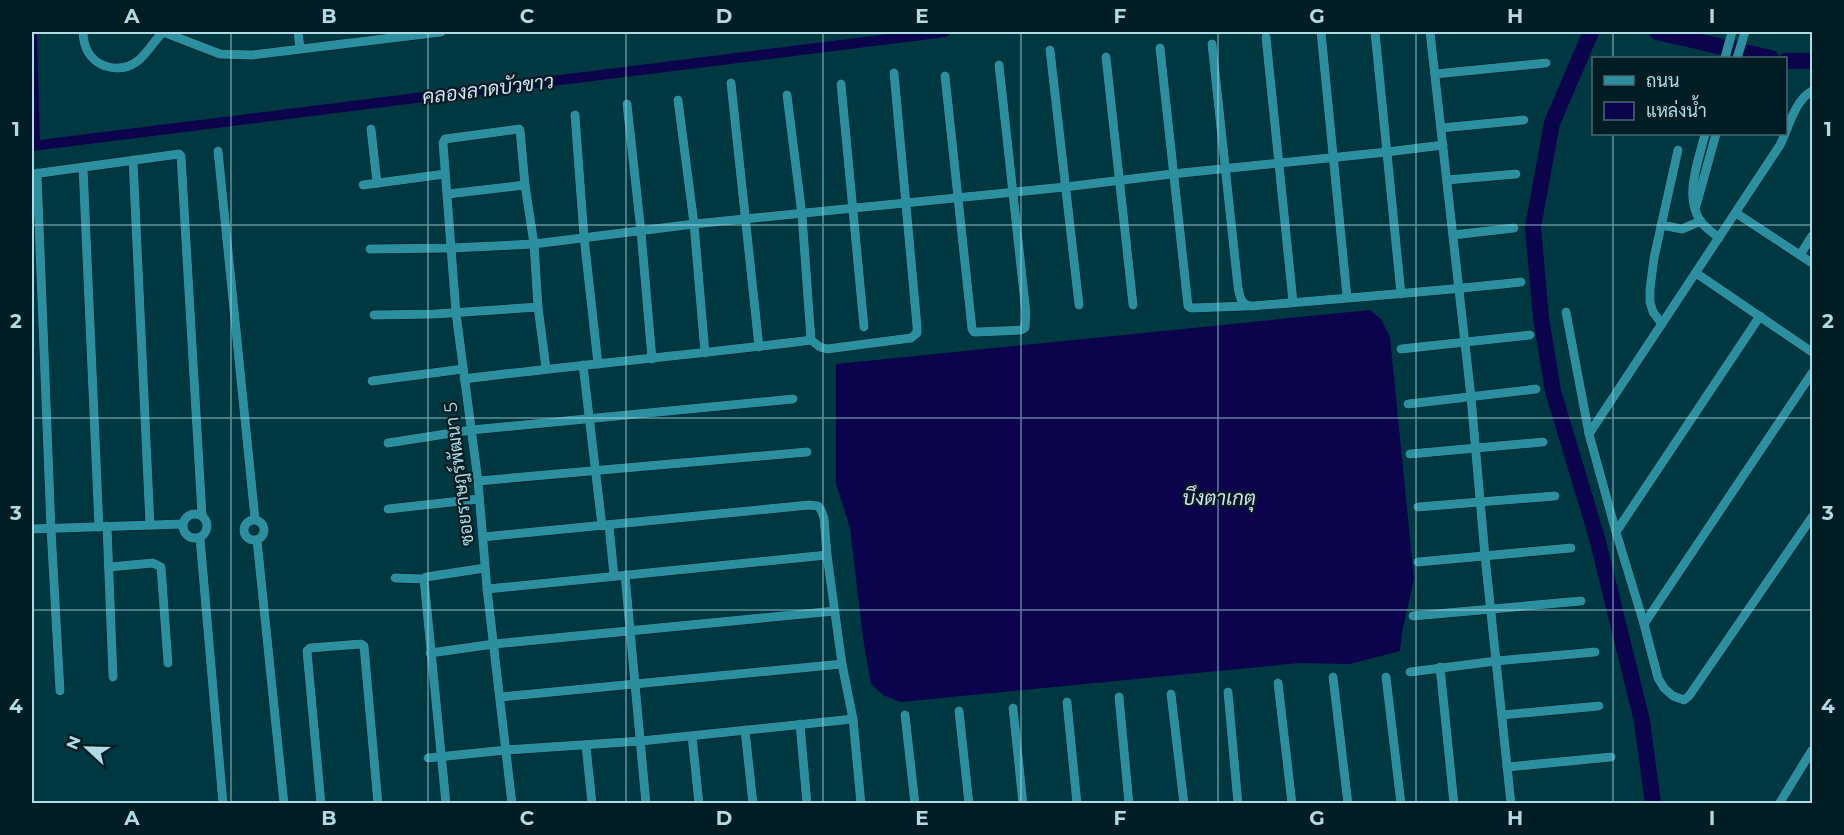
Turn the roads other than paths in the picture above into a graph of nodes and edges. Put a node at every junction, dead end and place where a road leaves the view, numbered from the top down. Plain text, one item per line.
1 (83, 32) edge
2 (163, 32) edge
3 (298, 32) edge
4 (441, 32) edge
5 (1321, 32) edge
6 (1375, 32) edge
7 (1430, 32) edge
8 (1732, 32) edge
9 (1745, 32) edge
10 (419, 33) edge
11 (361, 37) edge
12 (1266, 37) dead end
13 (1212, 44) dead end
14 (300, 48) junction
15 (1160, 48) dead end
16 (1050, 50) dead end
17 (1106, 57) dead end
18 (1725, 57) edge
19 (1737, 57) edge
20 (1546, 63) dead end
21 (999, 65) dead end
22 (894, 73) dead end
23 (1435, 74) junction
24 (945, 76) dead end
25 (731, 83) dead end
26 (841, 84) dead end
27 (1812, 91) edge
28 (787, 95) dead end
29 (678, 100) dead end
30 (627, 104) dead end
31 (575, 115) dead end
32 (1524, 120) dead end
33 (1441, 128) junction
34 (370, 129) dead end
35 (1787, 130) edge
36 (1706, 135) edge
37 (1716, 135) edge
38 (1785, 135) edge
39 (1443, 145) junction
40 (1678, 150) dead end
41 (218, 151) dead end
42 (1387, 152) junction
43 (1332, 157) junction
44 (133, 160) junction
45 (1278, 162) junction
46 (1702, 165) junction
47 (82, 167) junction
48 (1225, 169) junction
49 (34, 173) edge
50 (445, 174) junction
51 (1172, 174) junction
52 (1516, 174) dead end
53 (1119, 180) junction
54 (1447, 180) junction
55 (377, 183) junction
56 (363, 185) dead end
57 (525, 185) junction
58 (1065, 188) junction
59 (1012, 193) junction
60 (448, 194) junction
61 (958, 198) junction
62 (905, 203) junction
63 (852, 208) junction
64 (1736, 213) junction
65 (801, 215) junction
66 (745, 219) junction
67 (1701, 221) junction
68 (694, 224) junction
69 (1661, 225) junction
70 (1514, 228) dead end
71 (641, 232) junction
72 (1453, 235) junction
73 (1812, 236) edge
74 (584, 237) junction
75 (1719, 238) junction
76 (534, 244) junction
77 (450, 248) junction
78 (370, 249) dead end
79 (1800, 255) junction
80 (1812, 263) edge
81 (1696, 273) junction
82 (1521, 282) dead end
83 (1459, 289) junction
84 (1401, 294) junction
85 (1347, 297) junction
86 (1293, 302) junction
87 (1079, 305) dead end
88 (1134, 305) dead end
89 (1247, 306) junction
90 (538, 307) junction
91 (1566, 312) dead end
92 (456, 313) junction
93 (374, 315) dead end
94 (1760, 316) junction
95 (1662, 324) junction
96 (864, 327) dead end
97 (1530, 335) dead end
98 (811, 340) junction
99 (1464, 342) junction
100 (759, 347) junction
101 (1401, 349) dead end
102 (1812, 352) edge
103 (705, 353) junction
104 (652, 359) junction
105 (598, 364) junction
106 (584, 365) junction
107 (546, 368) junction
108 (1812, 373) edge
109 (464, 374) junction
110 (372, 381) dead end
111 (1536, 389) dead end
112 (1471, 397) junction
113 (793, 399) dead end
114 (1408, 404) dead end
115 (589, 419) junction
116 (471, 430) junction
117 (1589, 434) junction
118 (1543, 442) dead end
119 (388, 443) dead end
120 (1475, 448) junction
121 (807, 452) dead end
122 (1410, 454) dead end
123 (595, 470) junction
124 (478, 481) junction
125 (1556, 496) dead end
126 (479, 499) junction
127 (1480, 503) junction
128 (1418, 507) dead end
129 (388, 509) dead end
130 (202, 515) junction
131 (1812, 517) edge
132 (255, 519) junction
133 (183, 524) junction
134 (150, 525) junction
135 (605, 525) junction
136 (103, 527) junction
137 (51, 529) junction
138 (32, 530) edge
139 (1616, 532) junction
140 (483, 537) junction
141 (200, 538) junction
142 (256, 540) junction
143 (1571, 548) dead end
144 (827, 555) junction
145 (1485, 556) junction
146 (1418, 562) dead end
147 (109, 567) junction
148 (485, 568) junction
149 (625, 575) junction
150 (614, 576) junction
151 (395, 578) dead end
152 (424, 579) junction
153 (487, 589) junction
154 (1581, 601) dead end
155 (1491, 608) junction
156 (835, 611) junction
157 (1413, 616) dead end
158 (1644, 624) junction
159 (631, 630) junction
160 (494, 644) junction
161 (1595, 652) dead end
162 (430, 653) junction
163 (1496, 661) junction
164 (168, 663) dead end
165 (842, 664) junction
166 (1440, 667) junction
167 (1410, 672) dead end
168 (114, 677) dead end
169 (1333, 677) dead end
170 (1386, 677) dead end
171 (1278, 683) dead end
172 (636, 684) junction
173 (60, 691) dead end
174 (1228, 692) dead end
175 (1171, 694) dead end
176 (501, 697) junction
177 (1119, 697) dead end
178 (1067, 702) dead end
179 (1599, 706) dead end
180 (1013, 708) dead end
181 (959, 711) dead end
182 (905, 715) dead end
183 (1502, 715) junction
184 (853, 719) junction
185 (800, 724) junction
186 (746, 730) junction
187 (692, 736) junction
188 (641, 741) junction
189 (586, 746) junction
190 (506, 750) junction
191 (1812, 750) edge
192 (441, 757) junction
193 (1611, 757) dead end
194 (428, 758) dead end
195 (1507, 767) junction
196 (223, 804) edge
197 (284, 804) edge
198 (321, 804) edge
199 (378, 804) edge
200 (446, 804) edge
201 (512, 804) edge
202 (592, 804) edge
203 (646, 804) edge
204 (699, 804) edge
205 (753, 804) edge
206 (807, 804) edge
207 (861, 804) edge
208 (915, 804) edge
209 (969, 804) edge
210 (1023, 804) edge
211 (1077, 804) edge
212 (1129, 804) edge
213 (1184, 804) edge
214 (1238, 804) edge
215 (1292, 804) edge
216 (1348, 804) edge
217 (1401, 804) edge
218 (1454, 804) edge
219 (1511, 804) edge
220 (1779, 804) edge

1 - 2 street
2 - 14 street
3 - 14 street
4 - 10 street
5 - 43 street
6 - 42 street
7 - 23 street
8 - 18 street
9 - 19 street
10 - 11 street
11 - 14 street
12 - 45 street
13 - 48 street
15 - 51 street
16 - 58 street
17 - 53 street
20 - 23 street
21 - 59 street
22 - 62 street
23 - 33 street
24 - 61 street
25 - 66 street
26 - 63 street
27 - 35 street
28 - 65 street
29 - 68 street
30 - 71 street
31 - 74 street
32 - 33 street
33 - 39 street
34 - 55 street
36 - 46 street
37 - 46 street
38 - 64 street
39 - 42 street
39 - 54 street
40 - 69 street
41 - 132 street
42 - 43 street
42 - 84 street
43 - 45 street
43 - 85 street
44 - 47 street
44 - 130 street
44 - 134 street
45 - 48 street
45 - 86 street
46 - 67 street
47 - 49 street
47 - 136 street
48 - 51 street
48 - 89 street
49 - 137 street
50 - 55 street
50 - 57 street, ซอยราษฎร์พัฒนา 5
50 - 60 street, ซอยราษฎร์พัฒนา 5
51 - 53 street
51 - 89 street
52 - 54 street
53 - 58 street
53 - 88 street
54 - 72 street
55 - 56 street
57 - 60 street
57 - 76 street
58 - 59 street
58 - 87 street
59 - 61 street
59 - 61 street
60 - 77 street, ซอยราษฎร์พัฒนา 5
61 - 62 street
62 - 63 street
62 - 98 street
63 - 65 street
63 - 96 street
64 - 75 street
64 - 79 street
65 - 66 street
65 - 98 street
66 - 68 street
66 - 100 street
67 - 69 street
67 - 75 street
68 - 71 street
68 - 103 street
69 - 95 street
70 - 72 street
71 - 74 street
71 - 104 street
72 - 83 street
73 - 79 street
74 - 76 street
74 - 105 street
75 - 81 street
76 - 77 street
76 - 90 street
77 - 78 street
77 - 92 street, ซอยราษฎร์พัฒนา 5
79 - 80 street
81 - 94 street
81 - 95 street
82 - 83 street
83 - 84 street
83 - 99 street
84 - 85 street
85 - 86 street
86 - 89 street
90 - 92 street
90 - 107 street
91 - 117 street
92 - 93 street
92 - 109 street, ซอยราษฎร์พัฒนา 5
94 - 102 street
94 - 139 street
95 - 117 street
97 - 99 street
98 - 100 street
99 - 101 street
99 - 112 street
100 - 103 street
103 - 104 street
104 - 105 street
105 - 106 street
106 - 107 street
106 - 115 street
107 - 109 street
108 - 158 street
109 - 110 street
109 - 116 street, ซอยราษฎร์พัฒนา 5
111 - 112 street
112 - 114 street
112 - 120 street
113 - 115 street
115 - 116 street
115 - 123 street
116 - 119 street
116 - 124 street, ซอยราษฎร์พัฒนา 5
117 - 139 street
118 - 120 street
120 - 122 street
120 - 127 street
121 - 123 street
123 - 124 street
123 - 135 street
124 - 126 street, ซอยราษฎร์พัฒนา 5
125 - 127 street
126 - 129 street
126 - 140 street, ซอยราษฎร์พัฒนา 5
127 - 128 street
127 - 145 street
130 - 133 street
130 - 141 street
131 - 158 street
132 - 142 street
132 - 142 street
133 - 134 street
133 - 141 street
134 - 136 street
135 - 140 street
135 - 144 street
135 - 150 street
136 - 137 street
136 - 147 street
137 - 138 street
137 - 173 street
139 - 158 street
140 - 148 street, ซอยราษฎร์พัฒนา 5
141 - 196 street
142 - 197 street
143 - 145 street
144 - 149 street
144 - 156 street
145 - 146 street
145 - 155 street
147 - 164 street
147 - 168 street
148 - 152 street
148 - 153 street, ซอยราษฎร์พัฒนา 5
149 - 150 street
149 - 159 street
150 - 153 street
151 - 152 street
152 - 162 street
153 - 160 street, ซอยราษฎร์พัฒนา 5
154 - 155 street
155 - 157 street
155 - 163 street
156 - 159 street
156 - 165 street
159 - 160 street
159 - 172 street
160 - 162 street
160 - 176 street, ซอยราษฎร์พัฒนา 5
161 - 163 street
162 - 192 street
163 - 166 street
163 - 183 street
165 - 172 street
165 - 184 street
166 - 167 street
166 - 218 street
169 - 216 street
170 - 217 street
171 - 215 street
172 - 176 street
172 - 188 street
174 - 214 street
175 - 213 street
176 - 190 street, ซอยราษฎร์พัฒนา 5
177 - 212 street
178 - 211 street
179 - 183 street
180 - 210 street
181 - 209 street
182 - 208 street
183 - 195 street
184 - 185 street
184 - 207 street
185 - 186 street
185 - 206 street
186 - 187 street
186 - 205 street
187 - 188 street
187 - 204 street
188 - 189 street
188 - 203 street
189 - 190 street
189 - 202 street
190 - 192 street
190 - 201 street, ซอยราษฎร์พัฒนา 5
191 - 220 street
192 - 194 street
192 - 200 street
193 - 195 street
195 - 219 street
198 - 199 street

